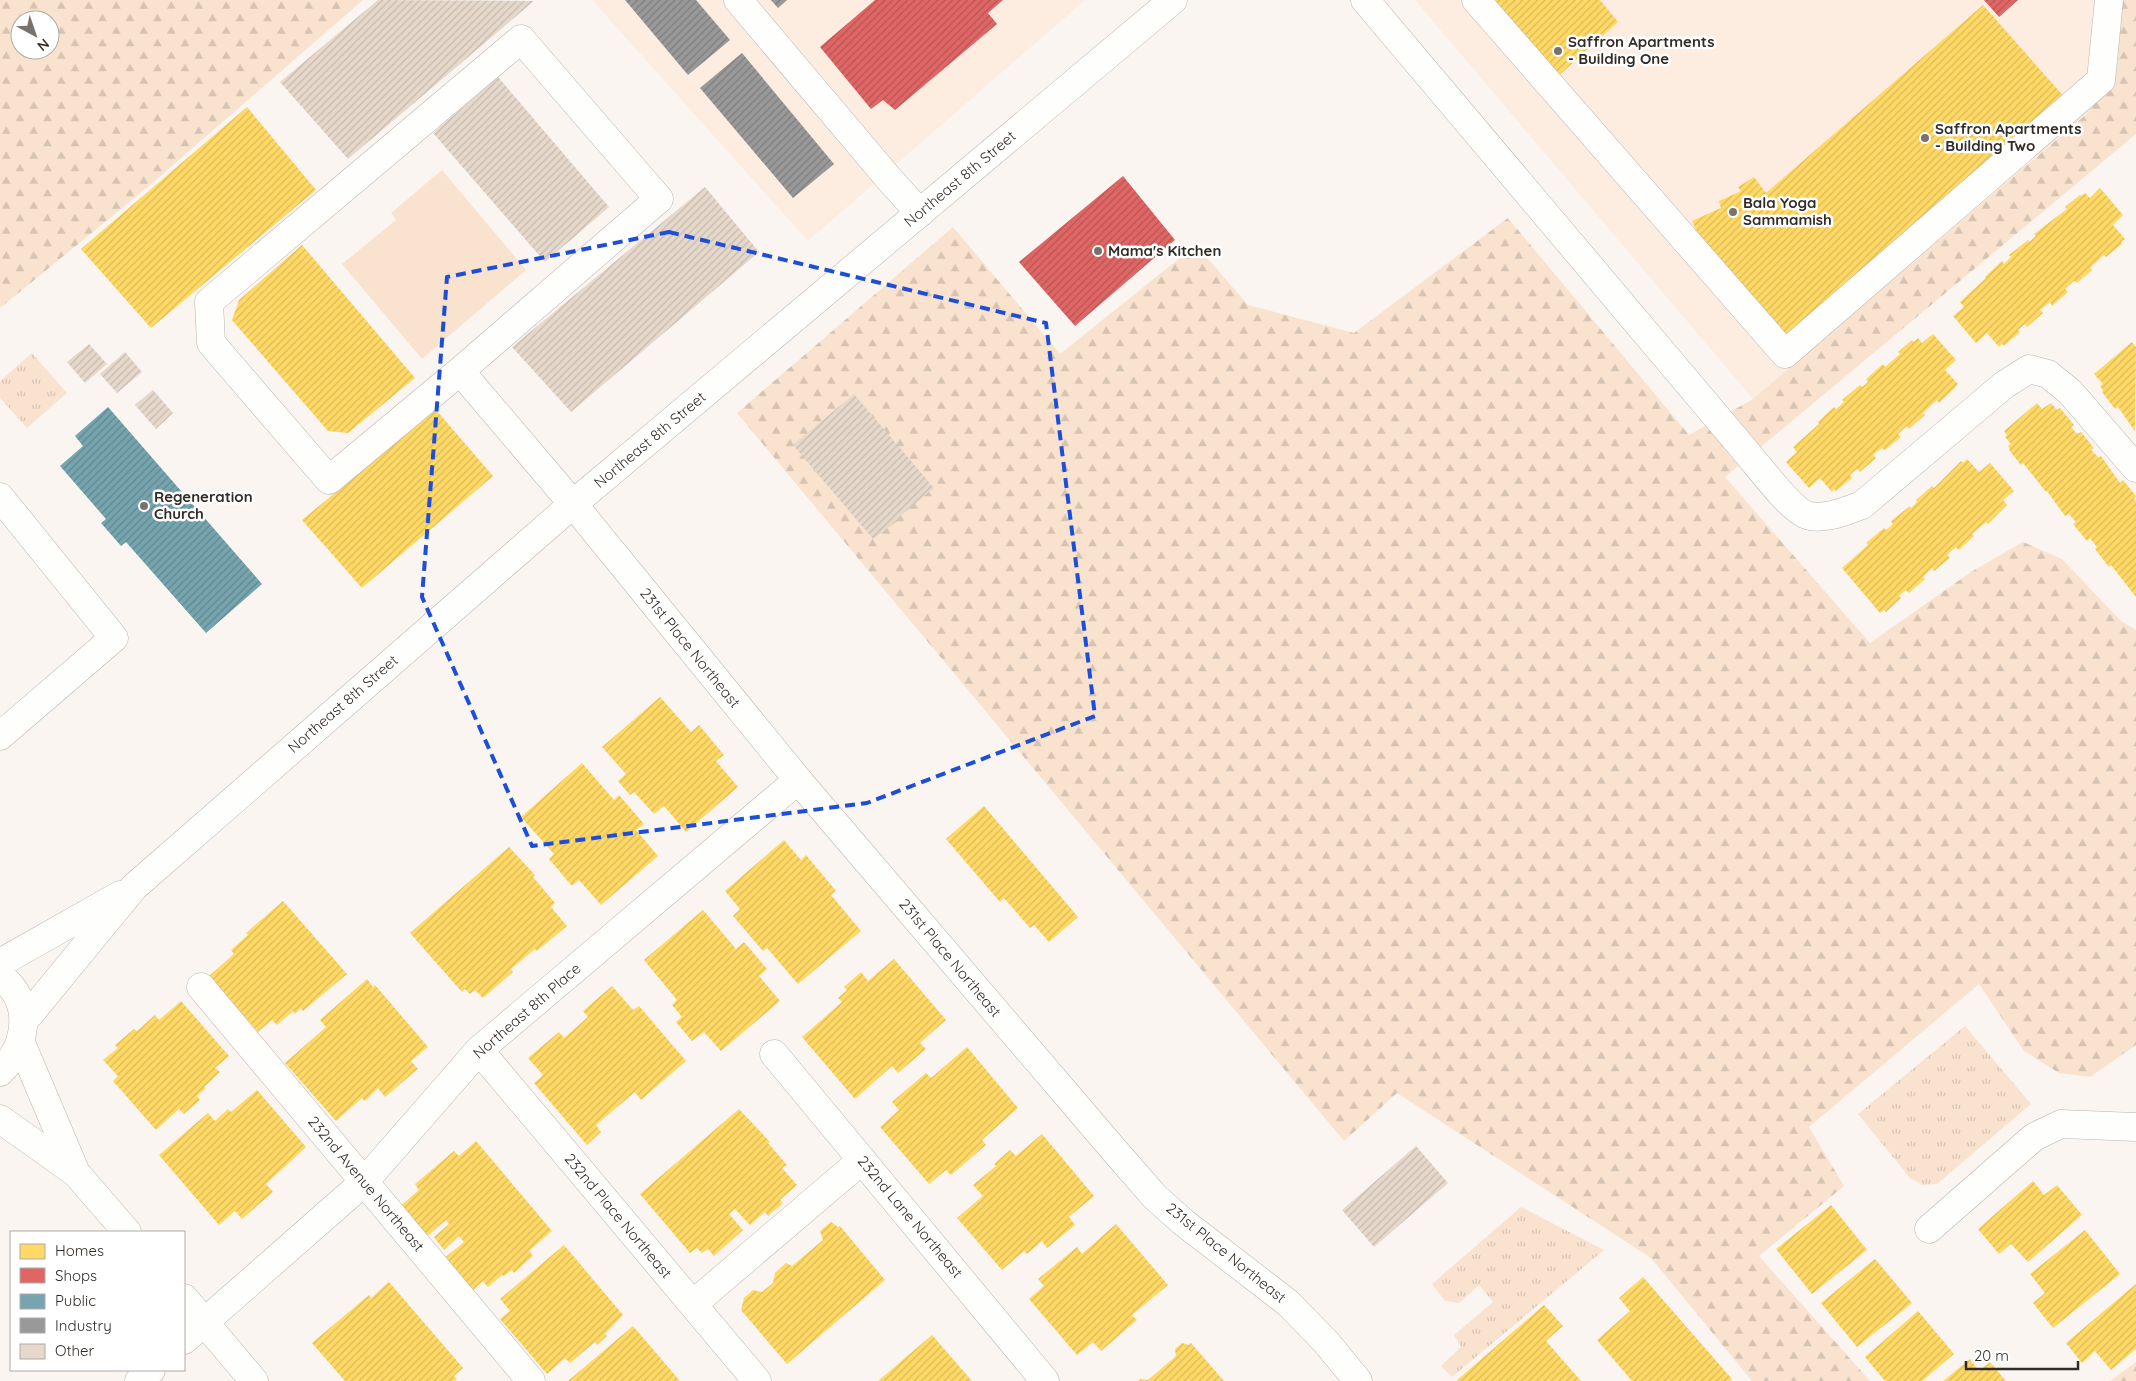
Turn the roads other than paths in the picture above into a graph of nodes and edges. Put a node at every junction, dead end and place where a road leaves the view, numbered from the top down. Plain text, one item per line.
1 (738, 0) edge
2 (1172, 0) edge
3 (1365, 0) edge
4 (1476, 0) edge
5 (2109, 0) edge
6 (920, 213) junction
7 (460, 371) junction
8 (2136, 468) edge
9 (0, 497) edge
10 (573, 504) junction
11 (0, 736) edge
12 (798, 780) junction
13 (134, 887) junction
14 (0, 963) edge
15 (0, 976) edge
16 (201, 987) dead end
17 (22, 1032) junction
18 (479, 1050) junction
19 (774, 1054) dead end
20 (0, 1072) edge
21 (0, 1119) edge
22 (2136, 1127) edge
23 (862, 1160) junction
24 (76, 1173) junction
25 (364, 1182) junction
26 (1929, 1229) dead end
27 (126, 1231) edge
28 (185, 1299) edge
29 (693, 1304) junction
30 (204, 1322) junction
31 (185, 1339) edge
32 (150, 1371) edge
33 (139, 1381) edge
34 (254, 1381) edge
35 (531, 1381) edge
36 (757, 1381) edge
37 (1045, 1381) edge
38 (1358, 1381) edge

1 - 6 street
2 - 6 street, Northeast 8th Street
3 - 8 street
4 - 5 street
6 - 10 street, Northeast 8th Street
7 - 7 street
7 - 10 street, 231st Place Northeast
9 - 11 street
10 - 12 street, 231st Place Northeast
10 - 13 street, Northeast 8th Street
12 - 18 street, Northeast 8th Place
12 - 38 street, 231st Place Northeast
13 - 14 street, Northeast 8th Street
13 - 17 street, Northeast 8th Street
15 - 17 street
16 - 25 street, 232nd Avenue Northeast
17 - 20 street, Northeast 8th Street
17 - 24 street
18 - 25 street, Northeast 8th Place
18 - 29 street, 232nd Place Northeast
19 - 23 street, 232nd Lane Northeast
21 - 24 street
22 - 26 street
23 - 29 street
23 - 37 street, 232nd Lane Northeast
24 - 27 street
25 - 30 street, Northeast 8th Place
25 - 35 street, 232nd Avenue Northeast
28 - 30 street
29 - 36 street, 232nd Place Northeast
30 - 31 street, Northeast 8th Place
30 - 34 street
32 - 33 street

